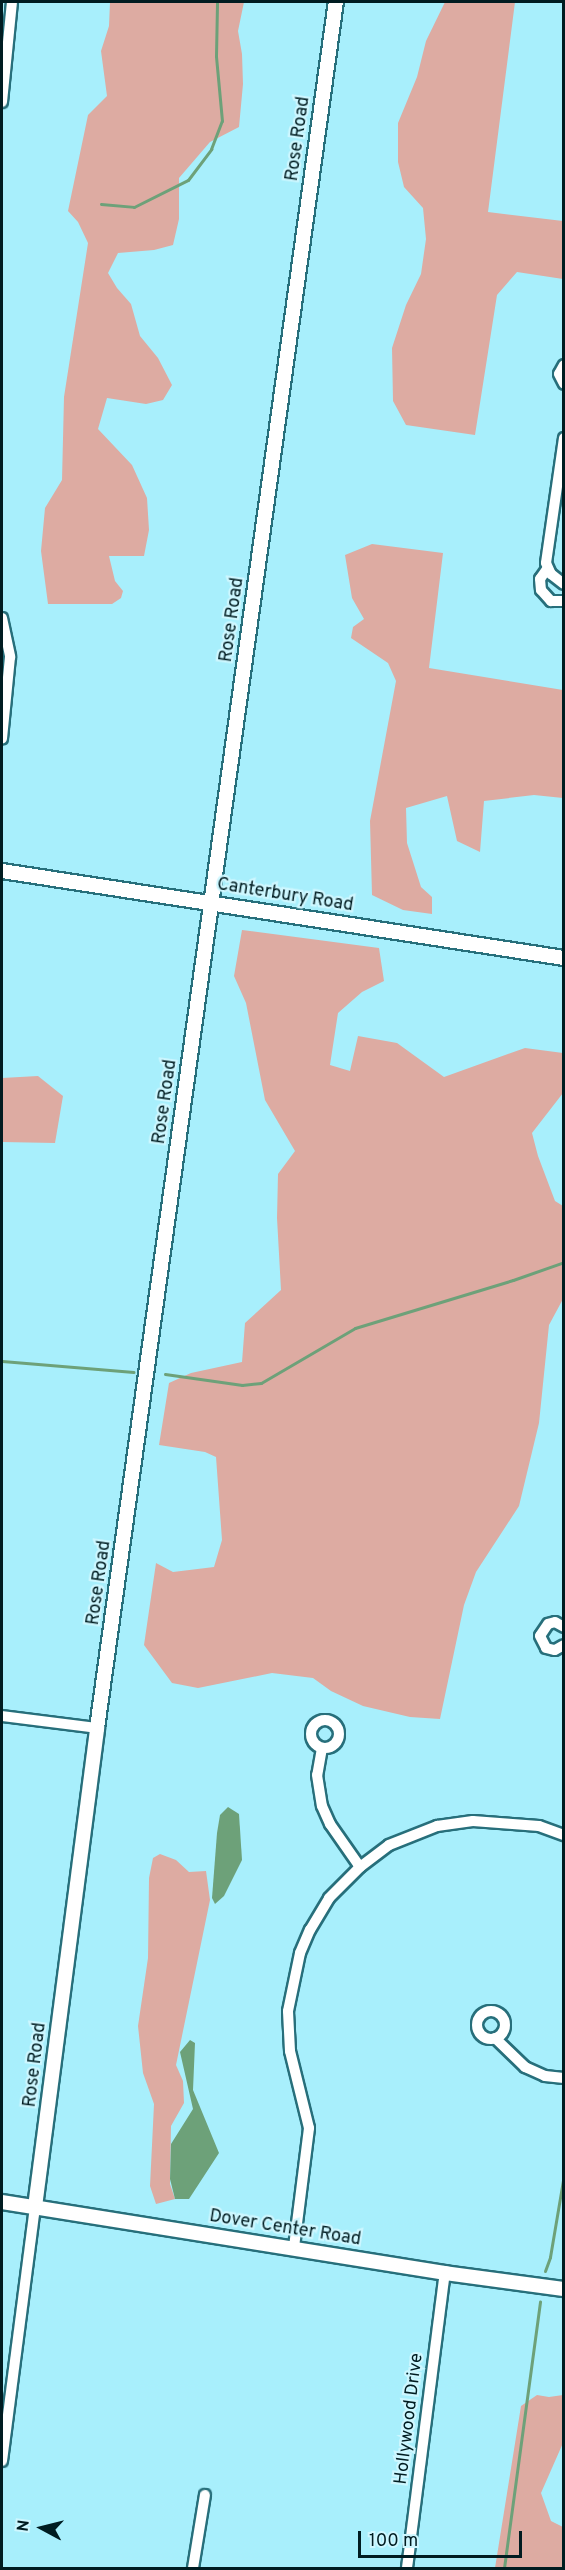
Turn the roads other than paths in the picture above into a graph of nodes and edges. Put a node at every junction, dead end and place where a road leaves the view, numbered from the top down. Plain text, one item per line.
1 (12, 2) edge
2 (336, 2) edge
3 (2, 95) edge
4 (564, 365) edge
5 (564, 384) edge
6 (564, 438) edge
7 (547, 569) junction
8 (564, 584) edge
9 (564, 600) edge
10 (2, 618) edge
11 (2, 739) edge
12 (2, 871) edge
13 (212, 902) junction
14 (564, 958) edge
15 (564, 1627) edge
16 (564, 1645) edge
17 (2, 1716) edge
18 (98, 1728) junction
19 (322, 1748) dead end
20 (564, 1835) edge
21 (360, 1867) junction
22 (495, 2038) dead end
23 (564, 2078) edge
24 (2, 2202) edge
25 (35, 2207) junction
26 (294, 2247) junction
27 (445, 2273) junction
28 (564, 2289) edge
29 (2, 2461) edge
30 (205, 2495) dead end
31 (193, 2568) edge
32 (407, 2568) edge

1 - 3 street
2 - 13 street, Rose Road
4 - 5 street
6 - 7 street
7 - 8 street
7 - 9 street
10 - 11 street
12 - 13 street, Canterbury Road
13 - 14 street, Canterbury Road
13 - 18 street, Rose Road
15 - 16 street
17 - 18 street
18 - 25 street, Rose Road
19 - 21 street
20 - 21 street
21 - 26 street
22 - 23 street
24 - 25 street, Dover Center Road
25 - 26 street, Dover Center Road
25 - 29 street
26 - 27 street, Dover Center Road
27 - 28 street, Dover Center Road
27 - 32 street, Hollywood Drive
30 - 31 street

